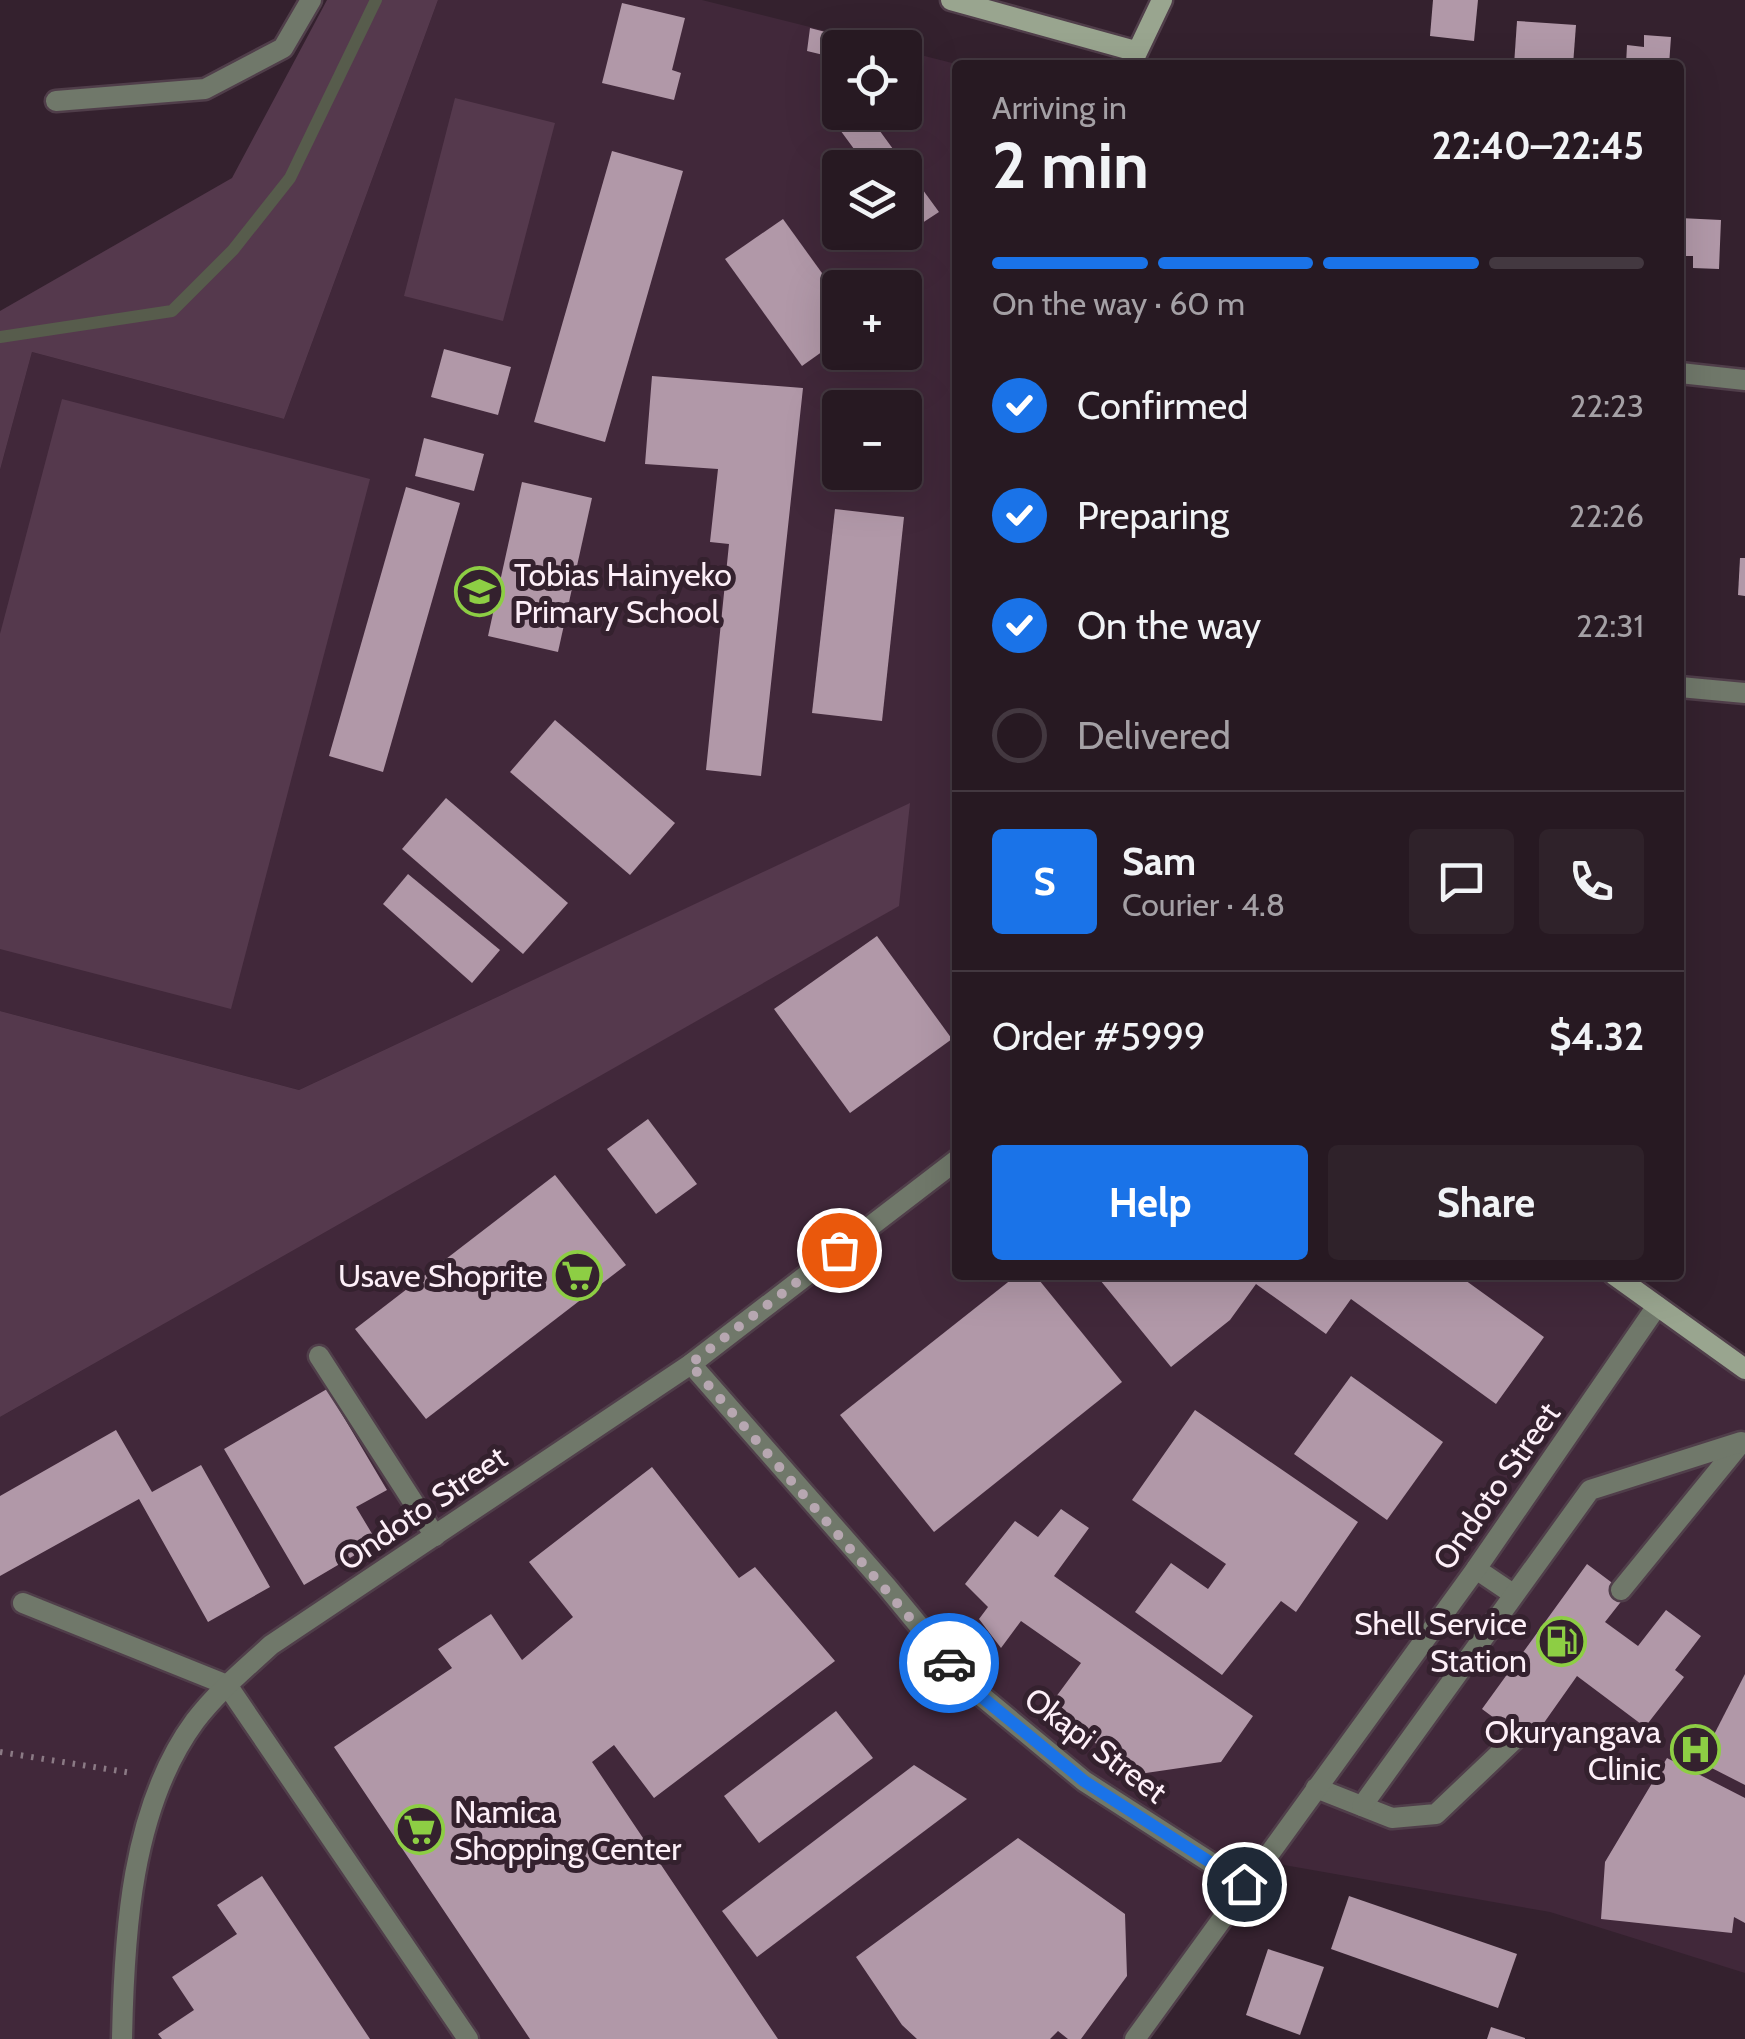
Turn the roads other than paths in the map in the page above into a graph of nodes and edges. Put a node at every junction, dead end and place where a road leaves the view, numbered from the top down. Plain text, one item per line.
1 (311, 0) edge
2 (951, 0) edge
3 (1162, 0) edge
4 (1133, 58) edge
5 (56, 101) dead end
6 (1684, 373) edge
7 (1745, 380) edge
8 (1684, 687) edge
9 (1745, 693) edge
10 (952, 1163) edge
11 (1621, 1280) edge
12 (1657, 1306) junction
13 (319, 1356) dead end
14 (690, 1364) junction
15 (1745, 1369) edge
16 (1743, 1440) edge
17 (435, 1536) junction
18 (1476, 1569) junction
19 (1622, 1590) dead end
20 (1513, 1594) junction
21 (24, 1604) dead end
22 (227, 1685) junction
23 (1518, 1736) dead end
24 (1316, 1788) junction
25 (1362, 1806) junction
26 (1244, 1884) junction
27 (122, 2039) edge
28 (468, 2039) edge
29 (1134, 2039) edge

1 - 5 street
2 - 4 street
3 - 4 street
6 - 7 street
8 - 9 street
10 - 14 street, Ondoto Street
11 - 12 street
12 - 15 street
12 - 18 street, Ondoto Street
13 - 17 street
14 - 17 street, Ondoto Street
14 - 26 street, Okapi Street
16 - 19 street
16 - 20 street
17 - 22 street, Ondoto Street
18 - 20 street
18 - 24 street, Ondoto Street
20 - 25 street
21 - 22 street
22 - 27 street, Ondoto Street
22 - 28 street
23 - 25 street
24 - 25 street
24 - 26 street, Ondoto Street
26 - 29 street, Ondoto Street

